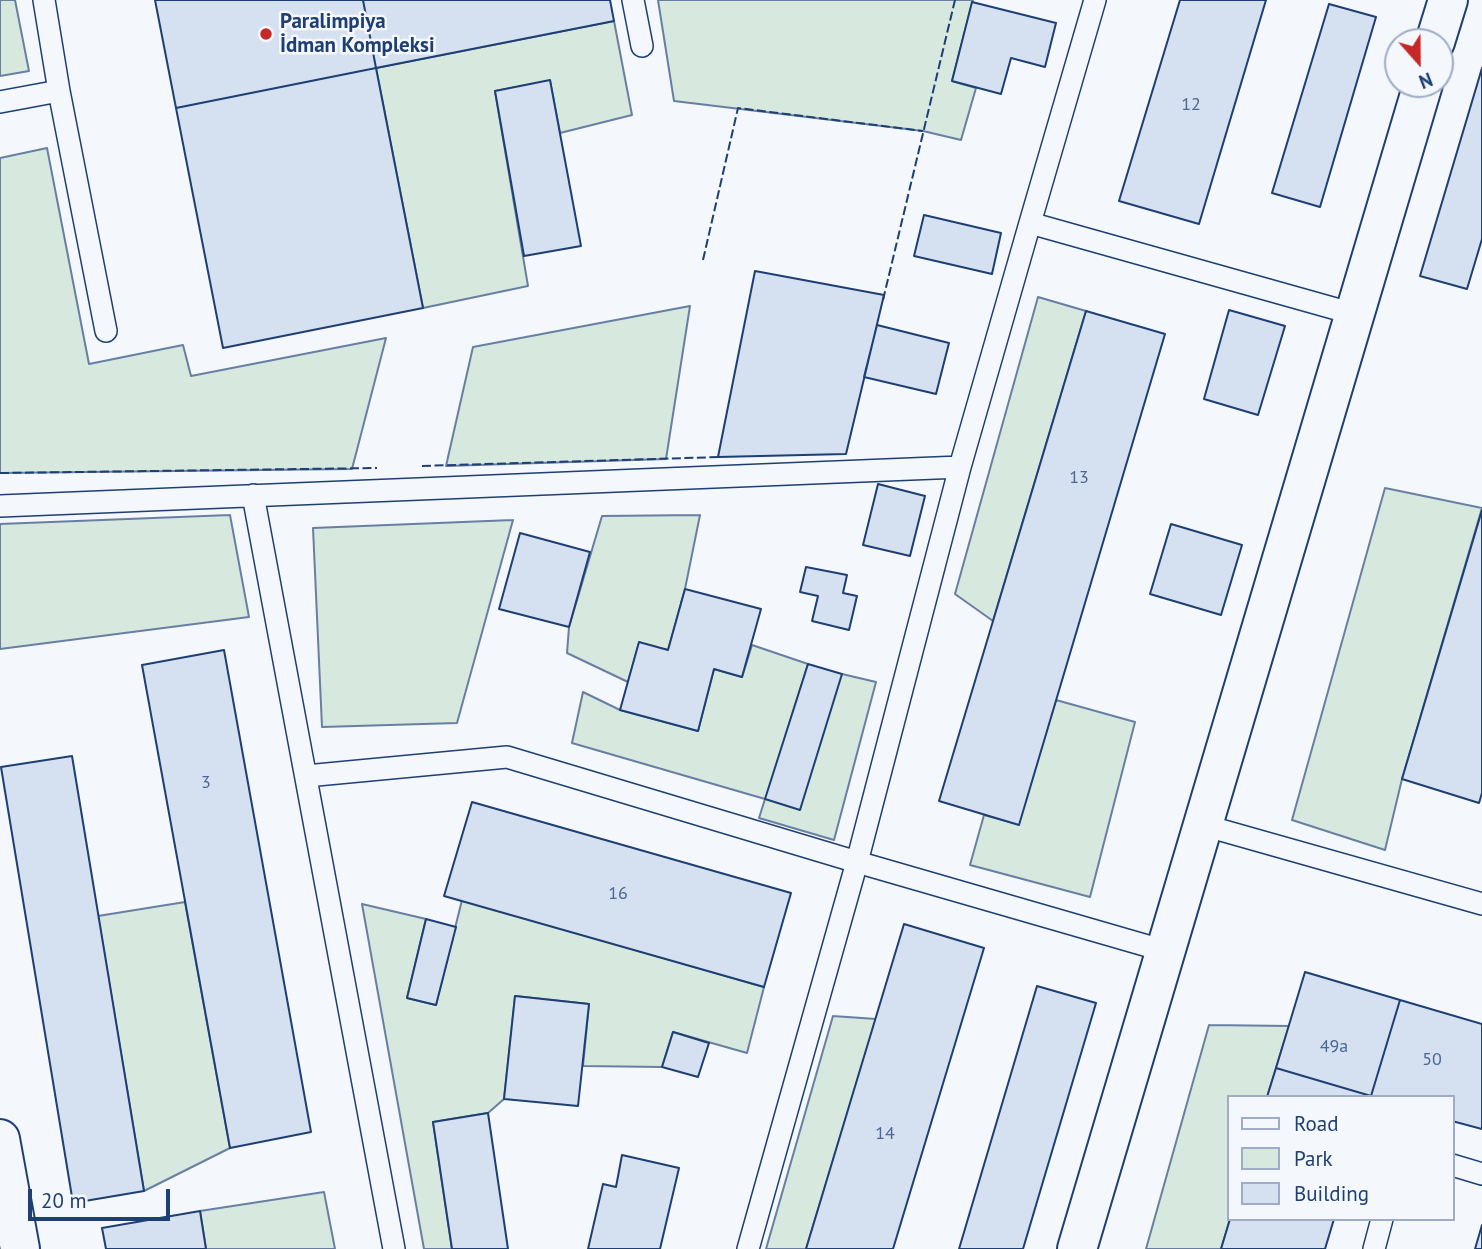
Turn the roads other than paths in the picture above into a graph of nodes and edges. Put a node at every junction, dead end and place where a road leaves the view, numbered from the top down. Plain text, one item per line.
1 (44, 0) edge
2 (633, 0) edge
3 (1095, 0) edge
4 (1448, 0) edge
5 (1439, 28) edge
6 (642, 46) dead end
7 (59, 91) junction
8 (1419, 98) edge
9 (0, 102) edge
10 (1030, 223) junction
11 (1354, 314) junction
12 (106, 331) dead end
13 (961, 467) junction
14 (253, 495) junction
15 (0, 506) edge
16 (306, 776) junction
17 (1203, 825) junction
18 (857, 862) junction
19 (1482, 904) edge
20 (1166, 951) junction
21 (0, 1139) edge
22 (1454, 1166) edge
23 (1482, 1174) edge
24 (1381, 1221) edge
25 (20, 1249) edge
26 (394, 1249) edge
27 (748, 1249) edge
28 (1077, 1249) edge
29 (1374, 1249) edge

1 - 7 lane
2 - 6 lane
3 - 10 lane
4 - 5 street
7 - 9 lane
7 - 12 lane
8 - 11 street
10 - 11 lane
10 - 13 lane
11 - 17 street
13 - 14 lane
13 - 18 lane
14 - 15 lane
14 - 16 lane
16 - 18 lane
16 - 26 lane
17 - 19 lane
17 - 20 street
18 - 20 lane
18 - 27 lane
20 - 28 street
21 - 25 street
22 - 23 lane
24 - 29 lane

